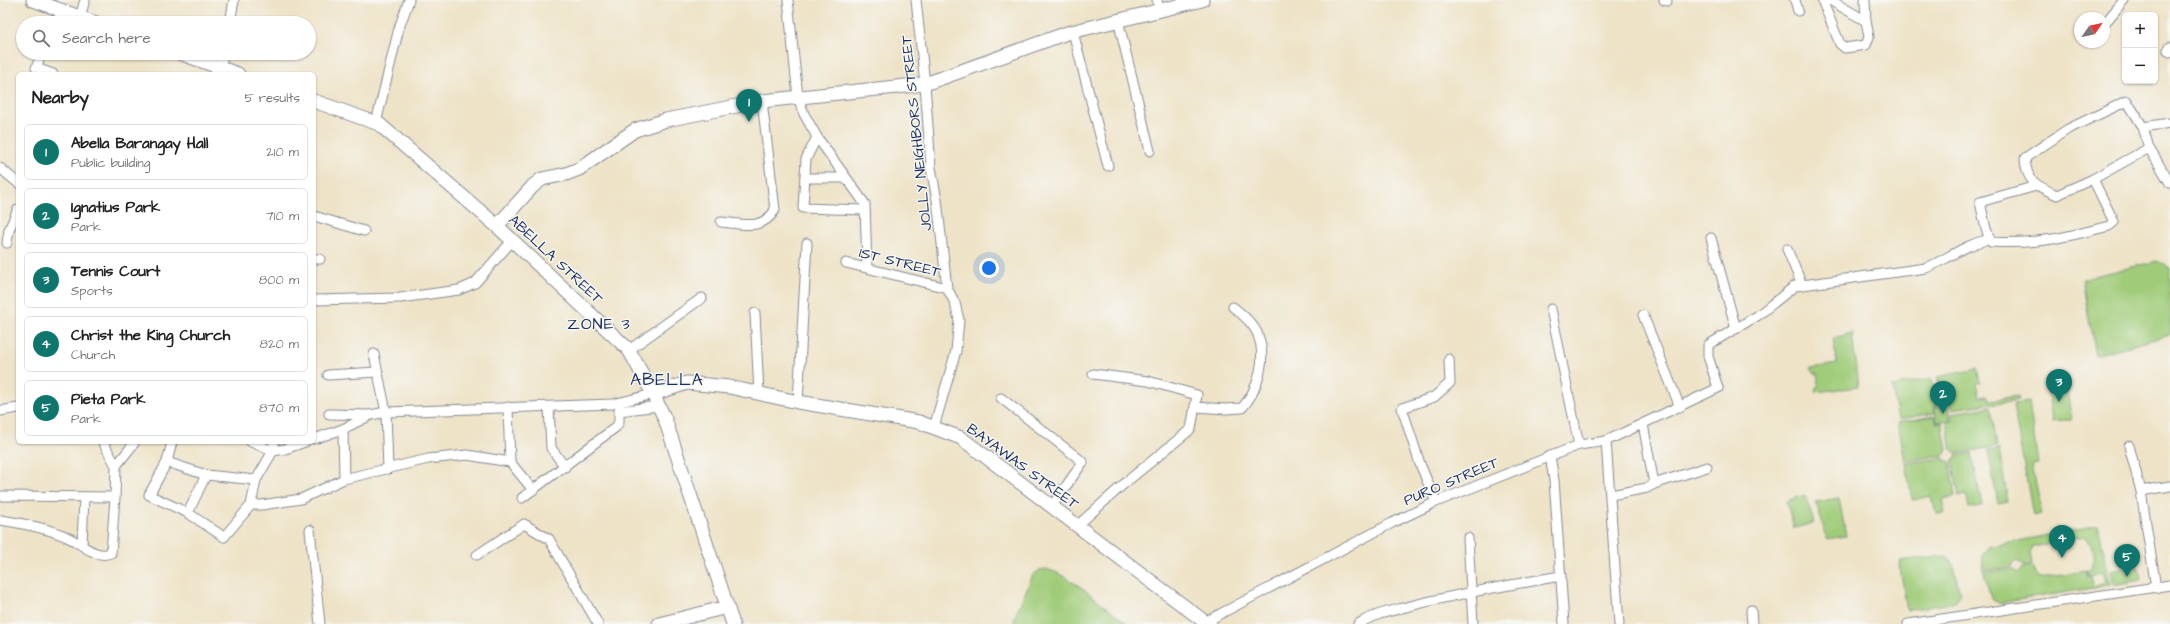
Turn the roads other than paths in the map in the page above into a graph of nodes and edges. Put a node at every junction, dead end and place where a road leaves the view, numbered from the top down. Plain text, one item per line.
1 (33, 0) edge
2 (85, 0) edge
3 (234, 0) edge
4 (409, 0) edge
5 (788, 0) edge
6 (916, 0) edge
7 (1202, 0) edge
8 (1795, 0) edge
9 (1822, 0) edge
10 (1830, 0) edge
11 (1865, 0) edge
12 (2124, 0) edge
13 (1159, 6) edge
14 (62, 11) junction
15 (1798, 11) dead end
16 (60, 16) edge
17 (77, 16) edge
18 (80, 16) edge
19 (231, 16) edge
20 (2110, 16) edge
21 (1118, 20) junction
22 (1866, 21) junction
23 (1073, 32) junction
24 (2170, 47) edge
25 (2170, 52) edge
26 (39, 60) edge
27 (199, 60) edge
28 (226, 60) edge
29 (230, 71) edge
30 (47, 72) edge
31 (925, 84) junction
32 (798, 97) junction
33 (762, 101) junction
34 (316, 102) edge
35 (376, 123) junction
36 (2170, 123) edge
37 (2143, 127) junction
38 (817, 137) junction
39 (2149, 148) junction
40 (1150, 151) dead end
41 (1108, 166) dead end
42 (1, 170) edge
43 (805, 178) junction
44 (846, 178) junction
45 (2093, 179) junction
46 (16, 181) edge
47 (2170, 182) edge
48 (2036, 186) junction
49 (864, 210) junction
50 (16, 214) edge
51 (316, 217) edge
52 (721, 222) dead end
53 (497, 226) junction
54 (364, 230) dead end
55 (1711, 238) dead end
56 (1990, 239) junction
57 (512, 241) junction
58 (6, 243) dead end
59 (807, 243) dead end
60 (1787, 249) dead end
61 (846, 263) dead end
62 (867, 267) junction
63 (1802, 285) junction
64 (947, 288) junction
65 (702, 298) dead end
66 (316, 300) edge
67 (1233, 307) dead end
68 (1551, 309) dead end
69 (755, 313) dead end
70 (1643, 315) dead end
71 (1736, 329) junction
72 (629, 350) junction
73 (374, 354) dead end
74 (1449, 359) dead end
75 (377, 372) junction
76 (1093, 374) dead end
77 (328, 375) dead end
78 (759, 394) junction
79 (639, 397) junction
80 (1001, 398) dead end
81 (656, 400) junction
82 (798, 402) junction
83 (508, 407) junction
84 (549, 407) junction
85 (1195, 407) junction
86 (1680, 407) junction
87 (16, 408) edge
88 (641, 408) junction
89 (0, 411) edge
90 (386, 412) junction
91 (329, 414) dead end
92 (371, 415) junction
93 (1643, 424) junction
94 (934, 427) junction
95 (343, 429) junction
96 (316, 438) edge
97 (1606, 441) junction
98 (104, 444) edge
99 (134, 444) edge
100 (172, 444) edge
101 (262, 444) edge
102 (300, 444) edge
103 (1579, 445) junction
104 (274, 446) edge
105 (2129, 446) dead end
106 (1550, 456) junction
107 (167, 462) junction
108 (510, 462) junction
109 (116, 466) junction
110 (565, 466) junction
111 (1707, 467) dead end
112 (388, 469) junction
113 (206, 475) junction
114 (344, 479) junction
115 (256, 480) junction
116 (1654, 484) junction
117 (2170, 486) edge
118 (533, 490) junction
119 (2141, 491) junction
120 (1611, 495) junction
121 (0, 496) edge
122 (84, 497) junction
123 (116, 497) junction
124 (522, 498) dead end
125 (1436, 502) junction
126 (250, 505) junction
127 (1052, 506) junction
128 (188, 513) junction
129 (0, 520) edge
130 (1078, 526) junction
131 (310, 530) dead end
132 (1468, 538) dead end
133 (82, 545) junction
134 (477, 555) dead end
135 (1561, 576) junction
136 (2170, 585) edge
137 (2156, 588) junction
138 (1471, 592) junction
139 (727, 608) junction
140 (1751, 610) dead end
141 (1974, 614) junction
142 (1207, 623) edge
143 (320, 624) edge
144 (598, 624) edge
145 (659, 624) edge
146 (733, 624) edge
147 (1358, 624) edge
148 (1473, 624) edge
149 (1564, 624) edge
150 (1619, 624) edge
151 (1752, 624) edge
152 (1908, 624) edge
153 (1975, 624) edge

1 - 14 street
2 - 18 street
3 - 19 street
4 - 35 street
5 - 32 street
6 - 31 street, JOLLY NEIGHBORS STREET
7 - 13 street
8 - 15 street
9 - 22 street
10 - 22 street
11 - 22 street
12 - 20 street
13 - 21 street
14 - 16 street
14 - 17 street
21 - 23 street
21 - 40 street
23 - 31 street
23 - 41 street
24 - 25 street
26 - 30 street
27 - 29 street
28 - 29 street
31 - 32 street
31 - 64 street, JOLLY NEIGHBORS STREET
32 - 33 street
32 - 38 street
33 - 52 street
33 - 53 street
34 - 35 street, ABELLA STREET
35 - 53 street, ABELLA STREET
36 - 37 street
37 - 39 street
37 - 48 street
38 - 43 street
38 - 44 street
39 - 45 street
39 - 47 street
42 - 46 street
43 - 44 street
43 - 49 street
44 - 49 street
45 - 48 street
45 - 56 street
48 - 56 street
49 - 62 street
50 - 58 street
51 - 54 street
53 - 57 street, ABELLA STREET
55 - 71 street
56 - 63 street
57 - 66 street
57 - 72 street, ABELLA STREET
59 - 82 street
60 - 63 street
61 - 62 street, 1ST STREET
62 - 64 street, 1ST STREET
63 - 71 street
64 - 94 street, JOLLY NEIGHBORS STREET
65 - 72 street
67 - 85 street
68 - 103 street
69 - 78 street
70 - 86 street
71 - 86 street, PURO STREET
72 - 81 street, ABELLA STREET
73 - 75 street
74 - 125 street
75 - 77 street
75 - 90 street
76 - 85 street
78 - 81 street, BAYAWAS STREET
78 - 82 street, BAYAWAS STREET
79 - 81 street
79 - 84 street
79 - 88 street
80 - 127 street
81 - 88 street
81 - 139 street, ABELLA STREET
82 - 94 street, BAYAWAS STREET
83 - 84 street
83 - 90 street
83 - 108 street
84 - 110 street
85 - 130 street
86 - 93 street, PURO STREET
87 - 89 street
88 - 110 street
90 - 92 street
90 - 112 street
91 - 92 street
92 - 95 street
93 - 97 street, PURO STREET
93 - 116 street
94 - 127 street, BAYAWAS STREET
95 - 96 street
95 - 114 street
97 - 103 street, PURO STREET
97 - 120 street
98 - 109 street
99 - 109 street
100 - 107 street
101 - 104 street
102 - 104 street
103 - 106 street, PURO STREET
104 - 115 street
105 - 119 street
106 - 125 street, PURO STREET
106 - 135 street
107 - 113 street
107 - 128 street
108 - 112 street
108 - 118 street
109 - 123 street
110 - 118 street
111 - 116 street
112 - 114 street
113 - 115 street
113 - 128 street
114 - 126 street
115 - 126 street
116 - 120 street
117 - 119 street
118 - 124 street
119 - 137 street
120 - 150 street
121 - 122 street
122 - 123 street
122 - 133 street
123 - 133 street
125 - 142 street, PURO STREET
126 - 128 street
127 - 130 street, BAYAWAS STREET
129 - 133 street
130 - 142 street, BAYAWAS STREET
131 - 143 street
132 - 138 street
134 - 144 street
135 - 138 street
135 - 149 street
136 - 137 street
137 - 141 street
138 - 147 street
138 - 148 street
139 - 145 street
139 - 146 street, ABELLA STREET
140 - 151 street
141 - 152 street
141 - 153 street

